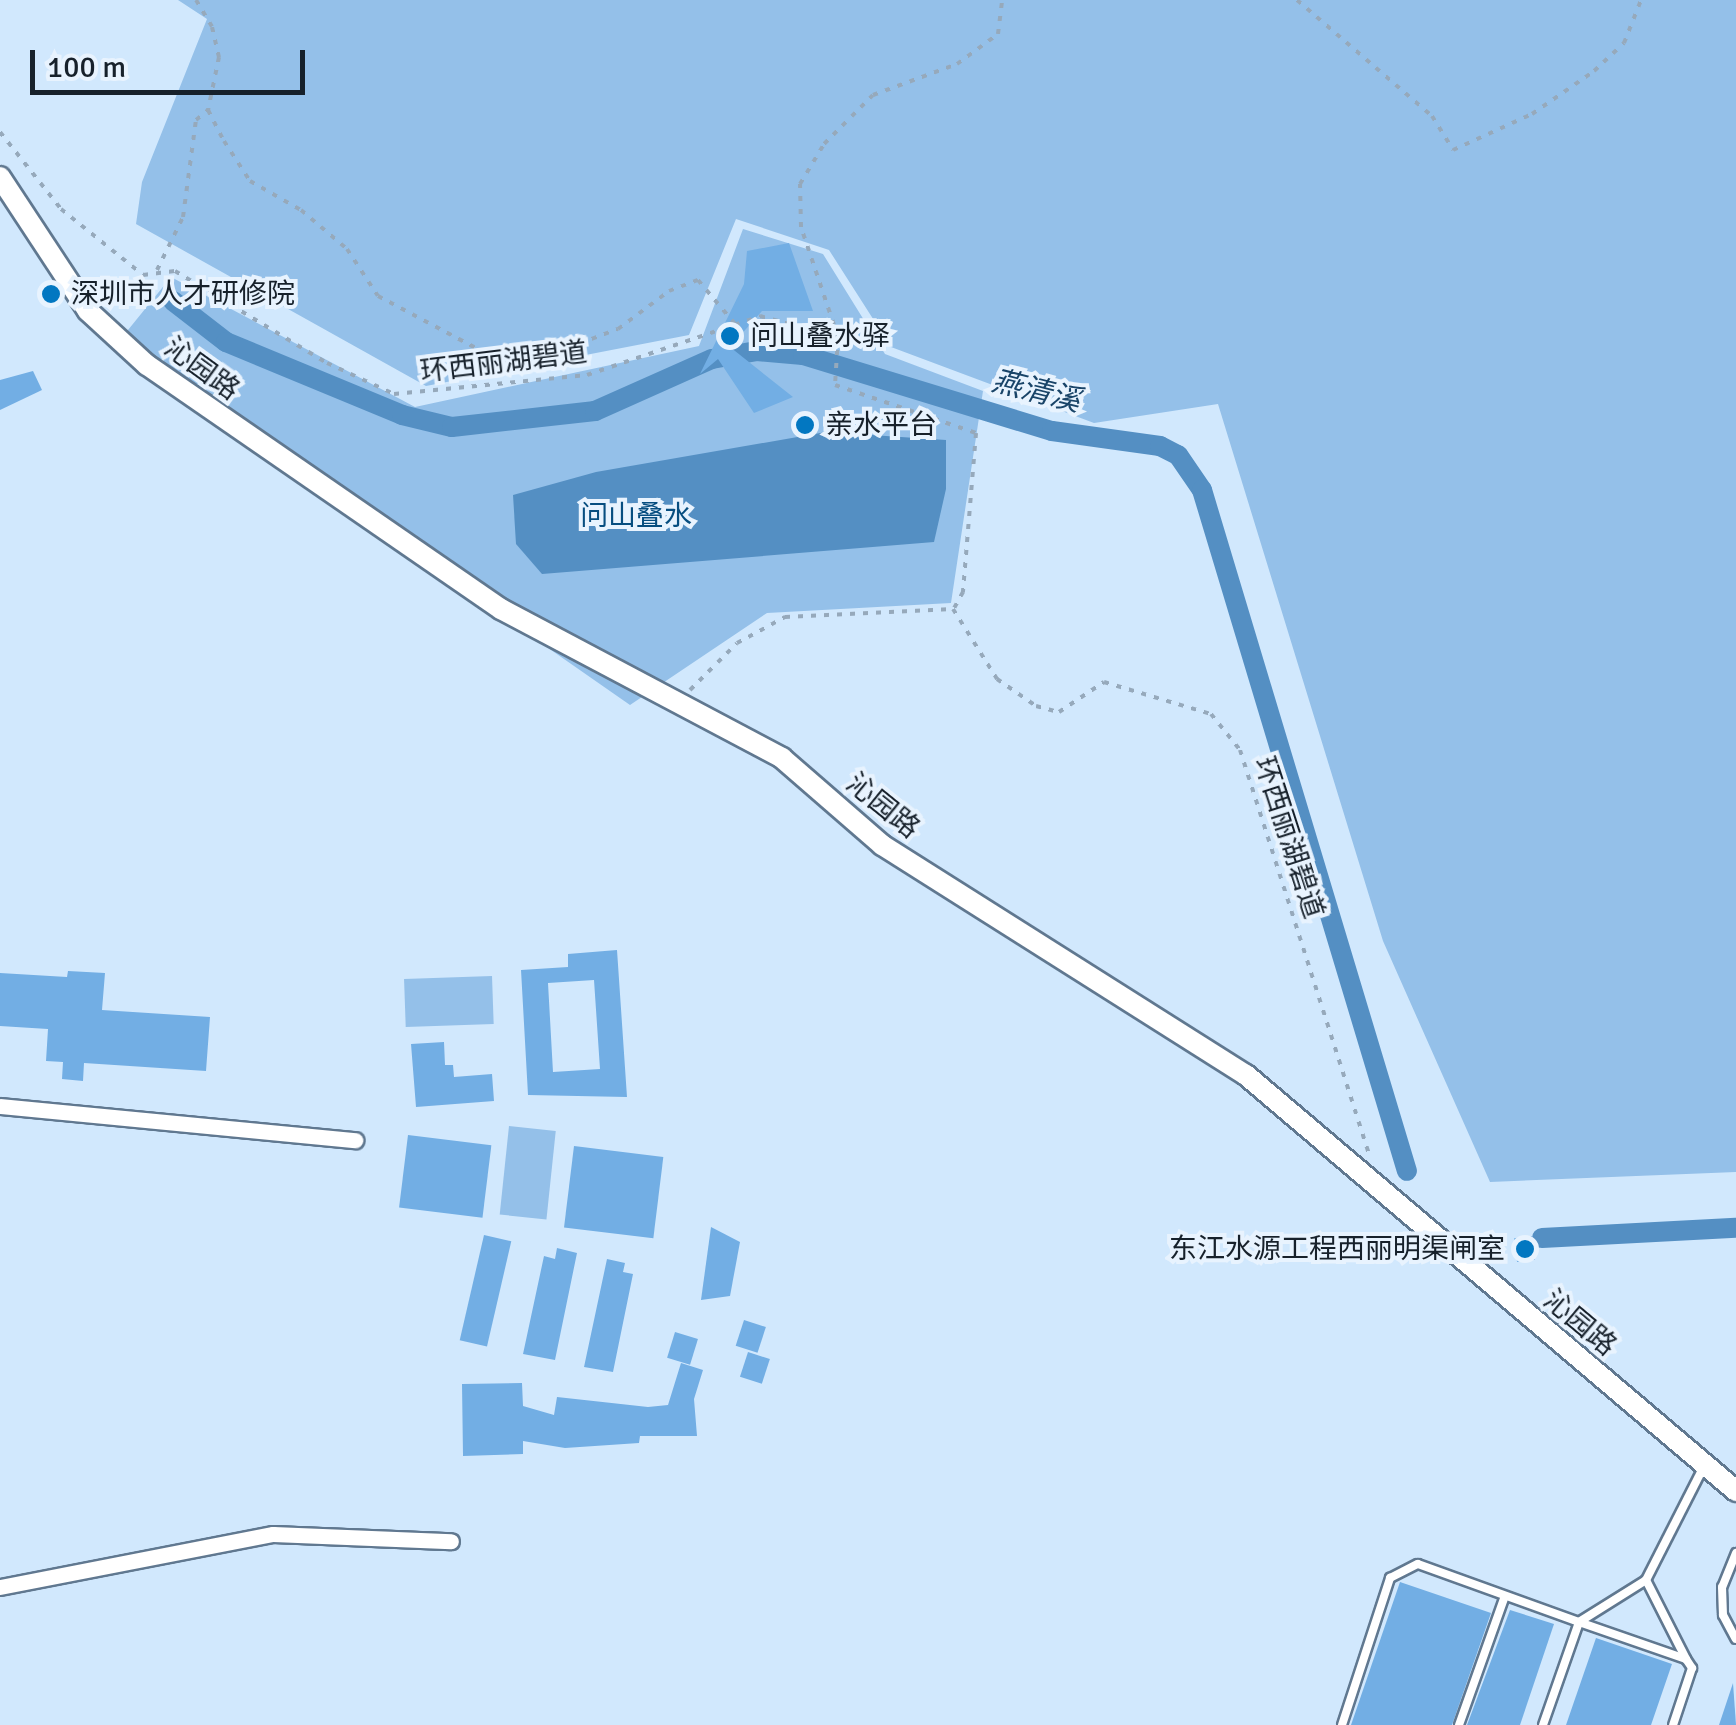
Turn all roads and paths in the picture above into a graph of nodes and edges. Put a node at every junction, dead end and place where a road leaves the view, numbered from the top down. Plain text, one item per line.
1 (196, 0) edge
2 (1002, 0) edge
3 (1296, 0) edge
4 (1641, 0) edge
5 (208, 110) junction
6 (0, 132) edge
7 (0, 177) edge
8 (157, 270) junction
9 (734, 324) junction
10 (838, 337) junction
11 (953, 609) junction
12 (682, 700) junction
13 (0, 1106) edge
14 (354, 1140) dead end
15 (1371, 1158) dead end
16 (1705, 1464) junction
17 (1736, 1491) edge
18 (451, 1540) dead end
19 (1736, 1553) edge
20 (1646, 1580) junction
21 (0, 1587) edge
22 (1505, 1596) junction
23 (1579, 1622) junction
24 (1736, 1639) edge
25 (1686, 1659) junction
26 (1342, 1725) edge
27 (1459, 1725) edge
28 (1544, 1725) edge
29 (1672, 1725) edge

1 - 5 path
2 - 10 path
3 - 4 path
5 - 8 path
5 - 9 path
6 - 8 path, 环西丽湖碧道
7 - 12 street, 沁园路
8 - 9 path, 环西丽湖碧道
9 - 10 path, 环西丽湖碧道
10 - 11 path
11 - 12 path
11 - 15 path, 环西丽湖碧道
12 - 16 street, 沁园路
13 - 14 street
16 - 17 street, 沁园路
16 - 20 lane
18 - 21 street
19 - 24 lane
20 - 23 lane
20 - 25 lane
22 - 23 lane
22 - 26 lane
22 - 27 lane
23 - 25 lane
23 - 28 lane
25 - 29 lane

